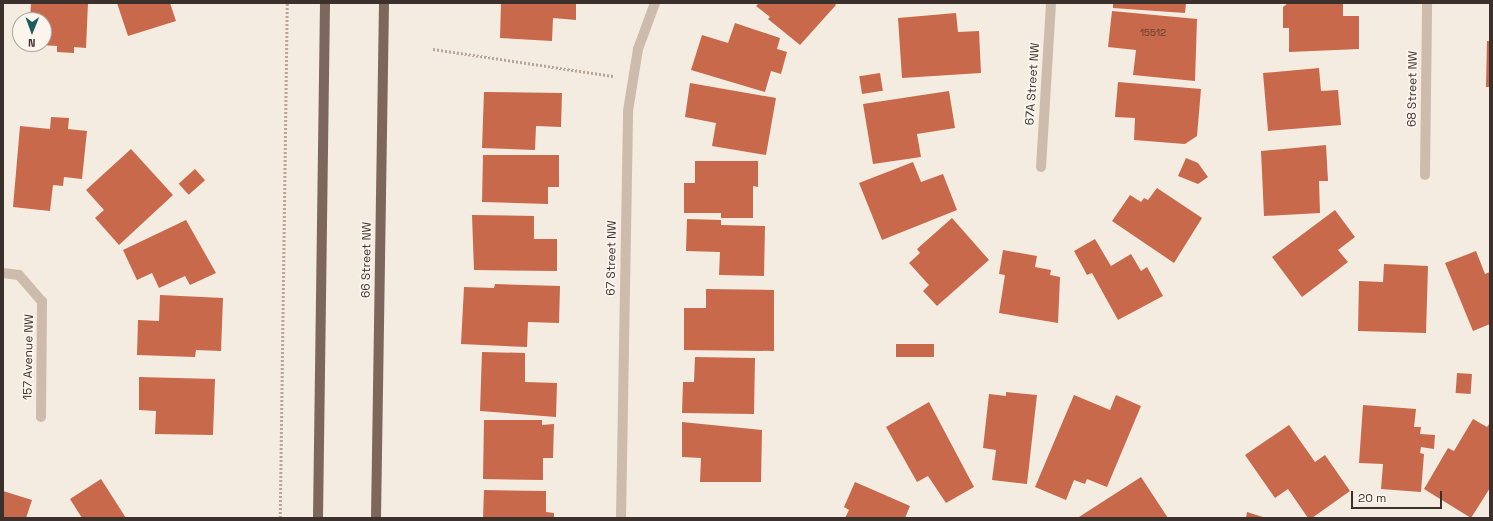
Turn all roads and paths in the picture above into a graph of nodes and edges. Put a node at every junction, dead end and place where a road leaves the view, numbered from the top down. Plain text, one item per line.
1 (287, 3) edge
2 (325, 3) edge
3 (384, 3) edge
4 (655, 3) edge
5 (1051, 3) edge
6 (1427, 3) edge
7 (433, 49) dead end
8 (631, 79) junction
9 (1041, 167) dead end
10 (1425, 176) dead end
11 (3, 273) edge
12 (41, 417) dead end
13 (280, 518) edge
14 (318, 518) edge
15 (376, 518) edge
16 (621, 518) edge

1 - 13 path
2 - 14 main road
3 - 15 main road, 66 Street NW
4 - 8 street, 67 Street NW
5 - 9 street, 67A Street NW
6 - 10 street, 68 Street NW
7 - 8 path
8 - 16 street, 67 Street NW
11 - 12 street, 157 Avenue NW

